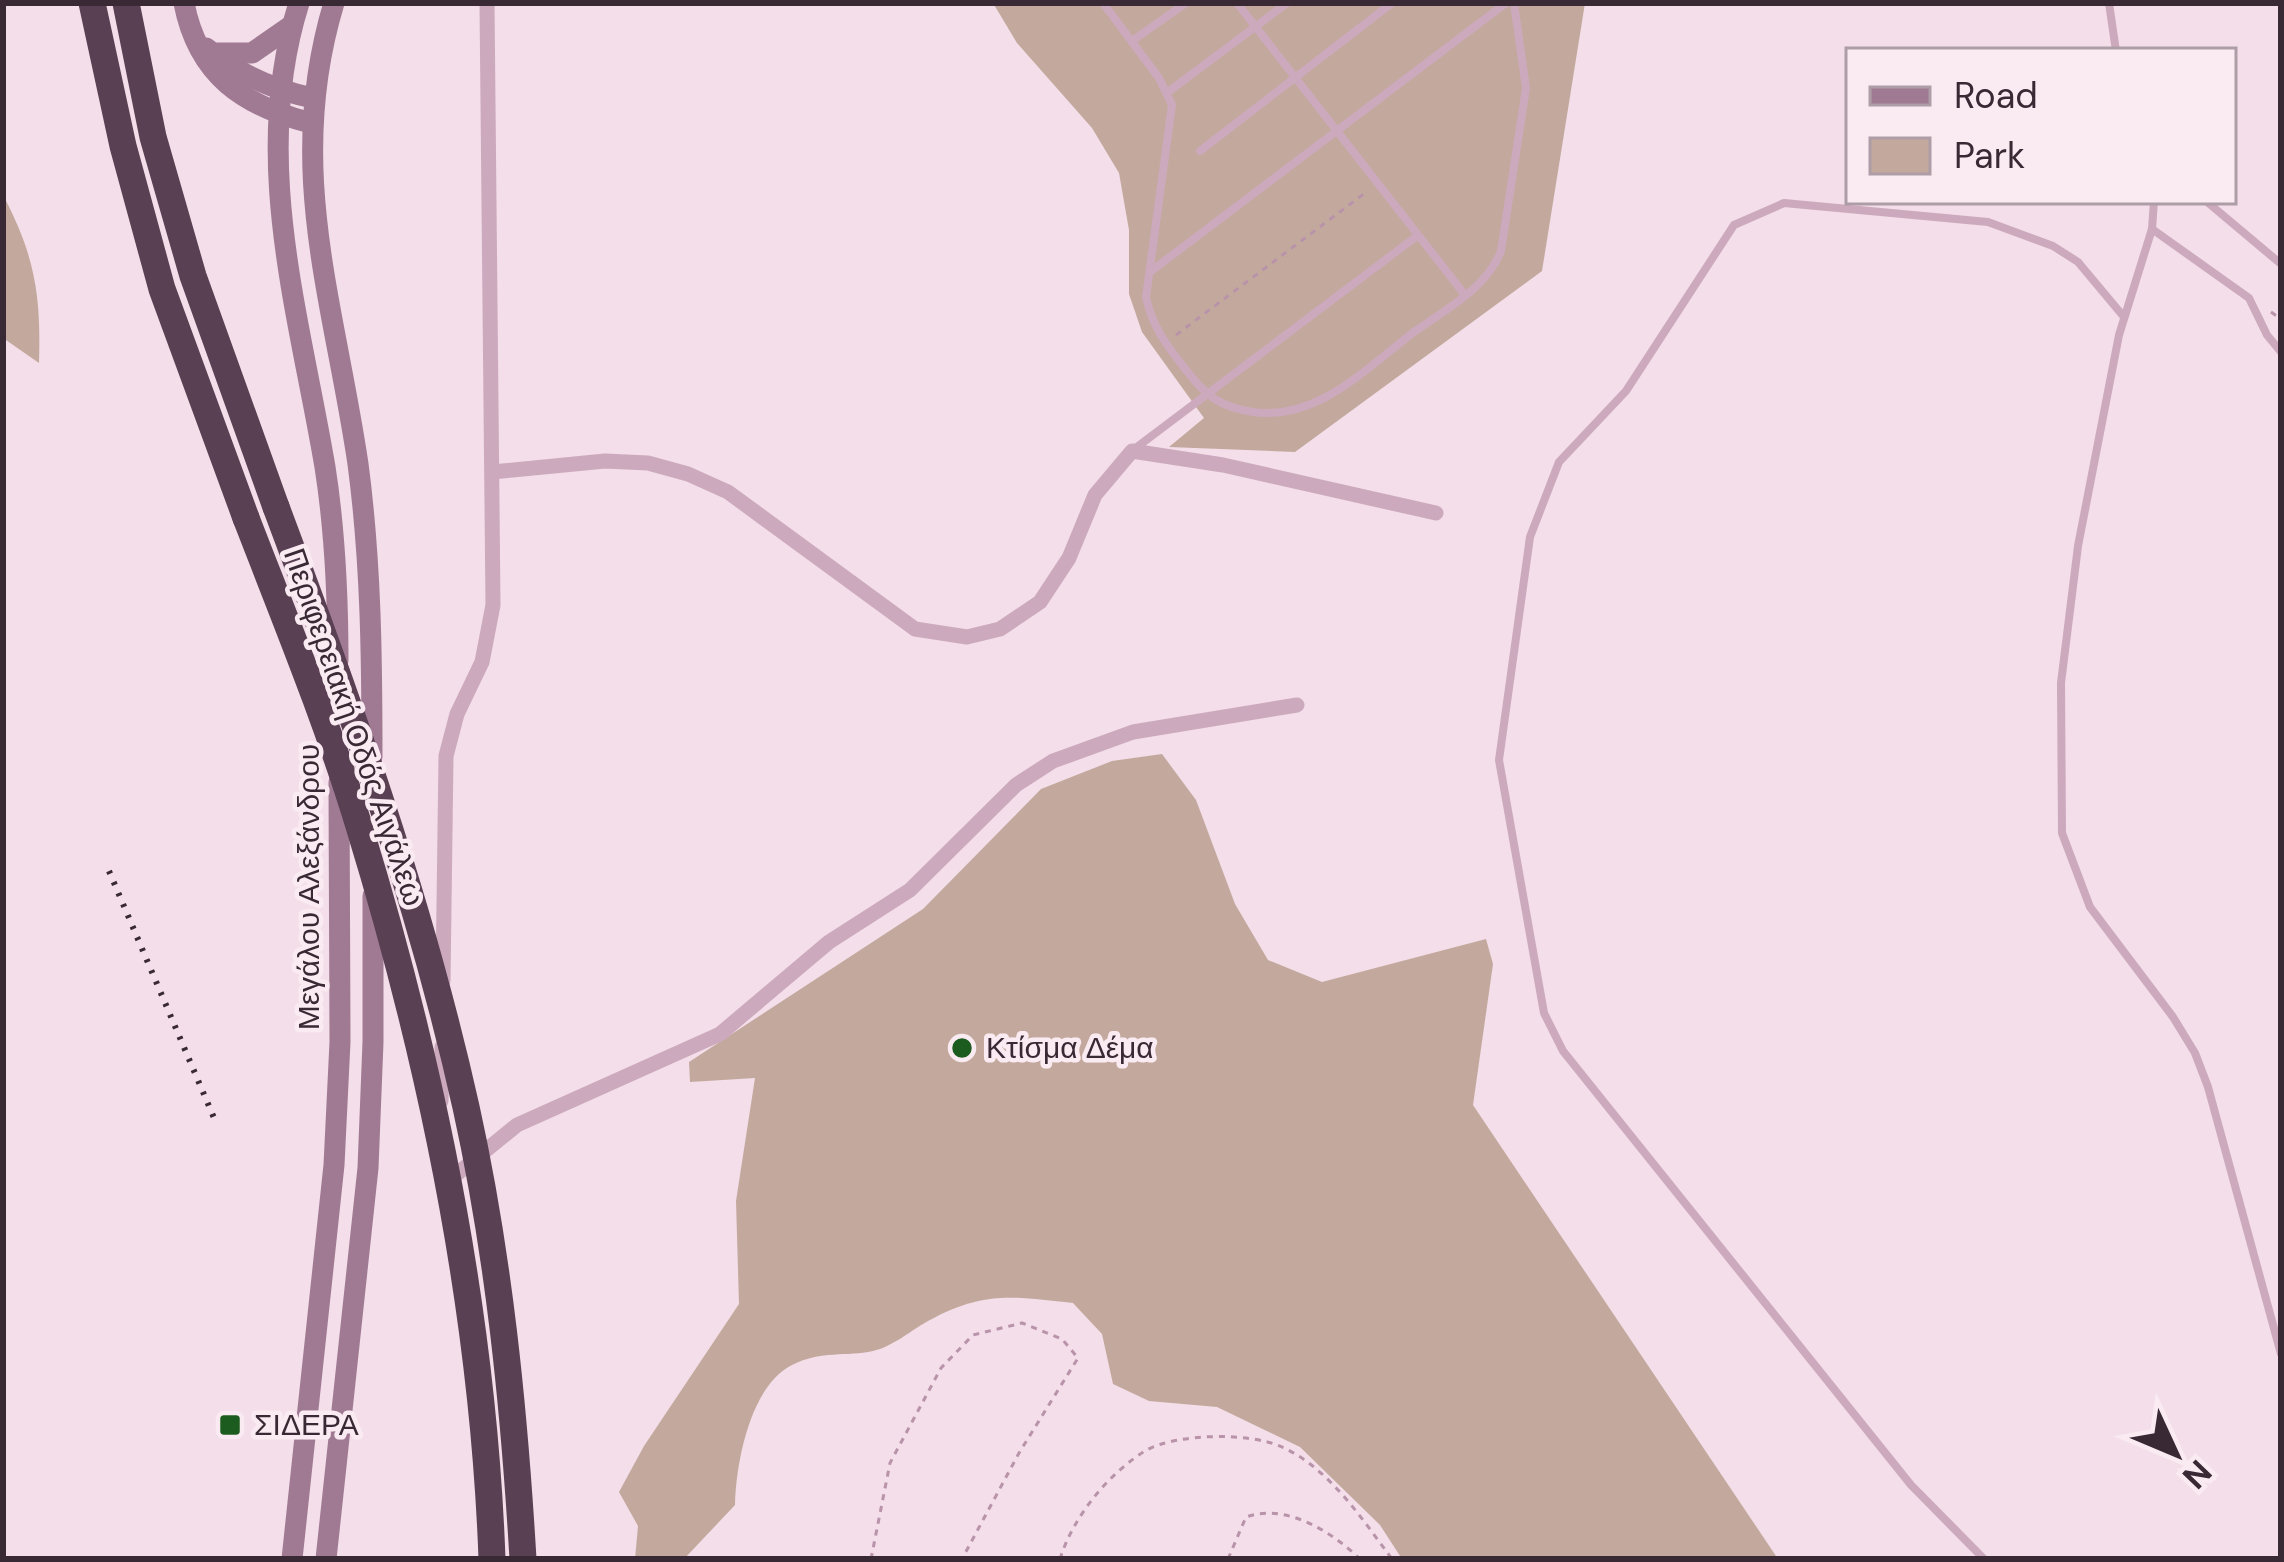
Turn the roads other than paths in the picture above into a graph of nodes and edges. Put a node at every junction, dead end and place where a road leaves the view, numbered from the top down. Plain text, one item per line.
1 (92, 3) edge
2 (126, 3) edge
3 (184, 3) edge
4 (299, 3) edge
5 (334, 3) edge
6 (487, 3) edge
7 (1103, 3) edge
8 (1186, 3) edge
9 (1237, 3) edge
10 (1287, 3) edge
11 (1392, 3) edge
12 (1510, 3) edge
13 (2109, 3) edge
14 (292, 26) junction
15 (1255, 27) junction
16 (1132, 41) junction
17 (204, 45) junction
18 (2116, 48) edge
19 (1294, 78) junction
20 (1168, 92) junction
21 (313, 98) junction
22 (278, 102) junction
23 (311, 123) junction
24 (1336, 131) junction
25 (1200, 151) dead end
26 (2154, 204) edge
27 (2210, 204) edge
28 (2152, 229) junction
29 (1417, 236) junction
30 (2281, 264) edge
31 (1150, 272) junction
32 (1465, 295) junction
33 (2124, 317) junction
34 (2281, 352) edge
35 (1206, 395) junction
36 (1132, 451) junction
37 (493, 472) junction
38 (1436, 513) dead end
39 (1297, 705) dead end
40 (2281, 1354) edge
41 (292, 1559) edge
42 (326, 1559) edge
43 (493, 1559) edge
44 (523, 1559) edge
45 (1984, 1559) edge

1 - 43 highway, Περιφερειακή Οδός Αιγάλεω, bridge
2 - 44 highway, Περιφερειακή Οδός Αιγάλεω, bridge
3 - 17 main road
4 - 14 main road, Μεγάλου Αλεξάνδρου
5 - 21 main road
6 - 37 street
7 - 16 lane
8 - 16 lane
9 - 15 lane
10 - 15 lane
11 - 19 lane
12 - 24 lane
12 - 32 lane
13 - 18 lane
14 - 17 main road
14 - 22 main road, Μεγάλου Αλεξάνδρου
15 - 19 lane
15 - 20 lane
16 - 20 lane
17 - 22 main road
19 - 24 lane
19 - 25 lane
20 - 31 lane
21 - 22 main road
21 - 23 main road
22 - 23 main road
22 - 41 main road, Μεγάλου Αλεξάνδρου
23 - 42 main road
24 - 29 lane
24 - 31 lane
26 - 28 lane
27 - 30 lane
28 - 33 lane
28 - 34 lane
29 - 32 lane
29 - 35 lane
31 - 35 lane
32 - 35 lane
33 - 40 lane
33 - 45 lane
35 - 36 lane
36 - 37 street
36 - 38 street
37 - 39 street

